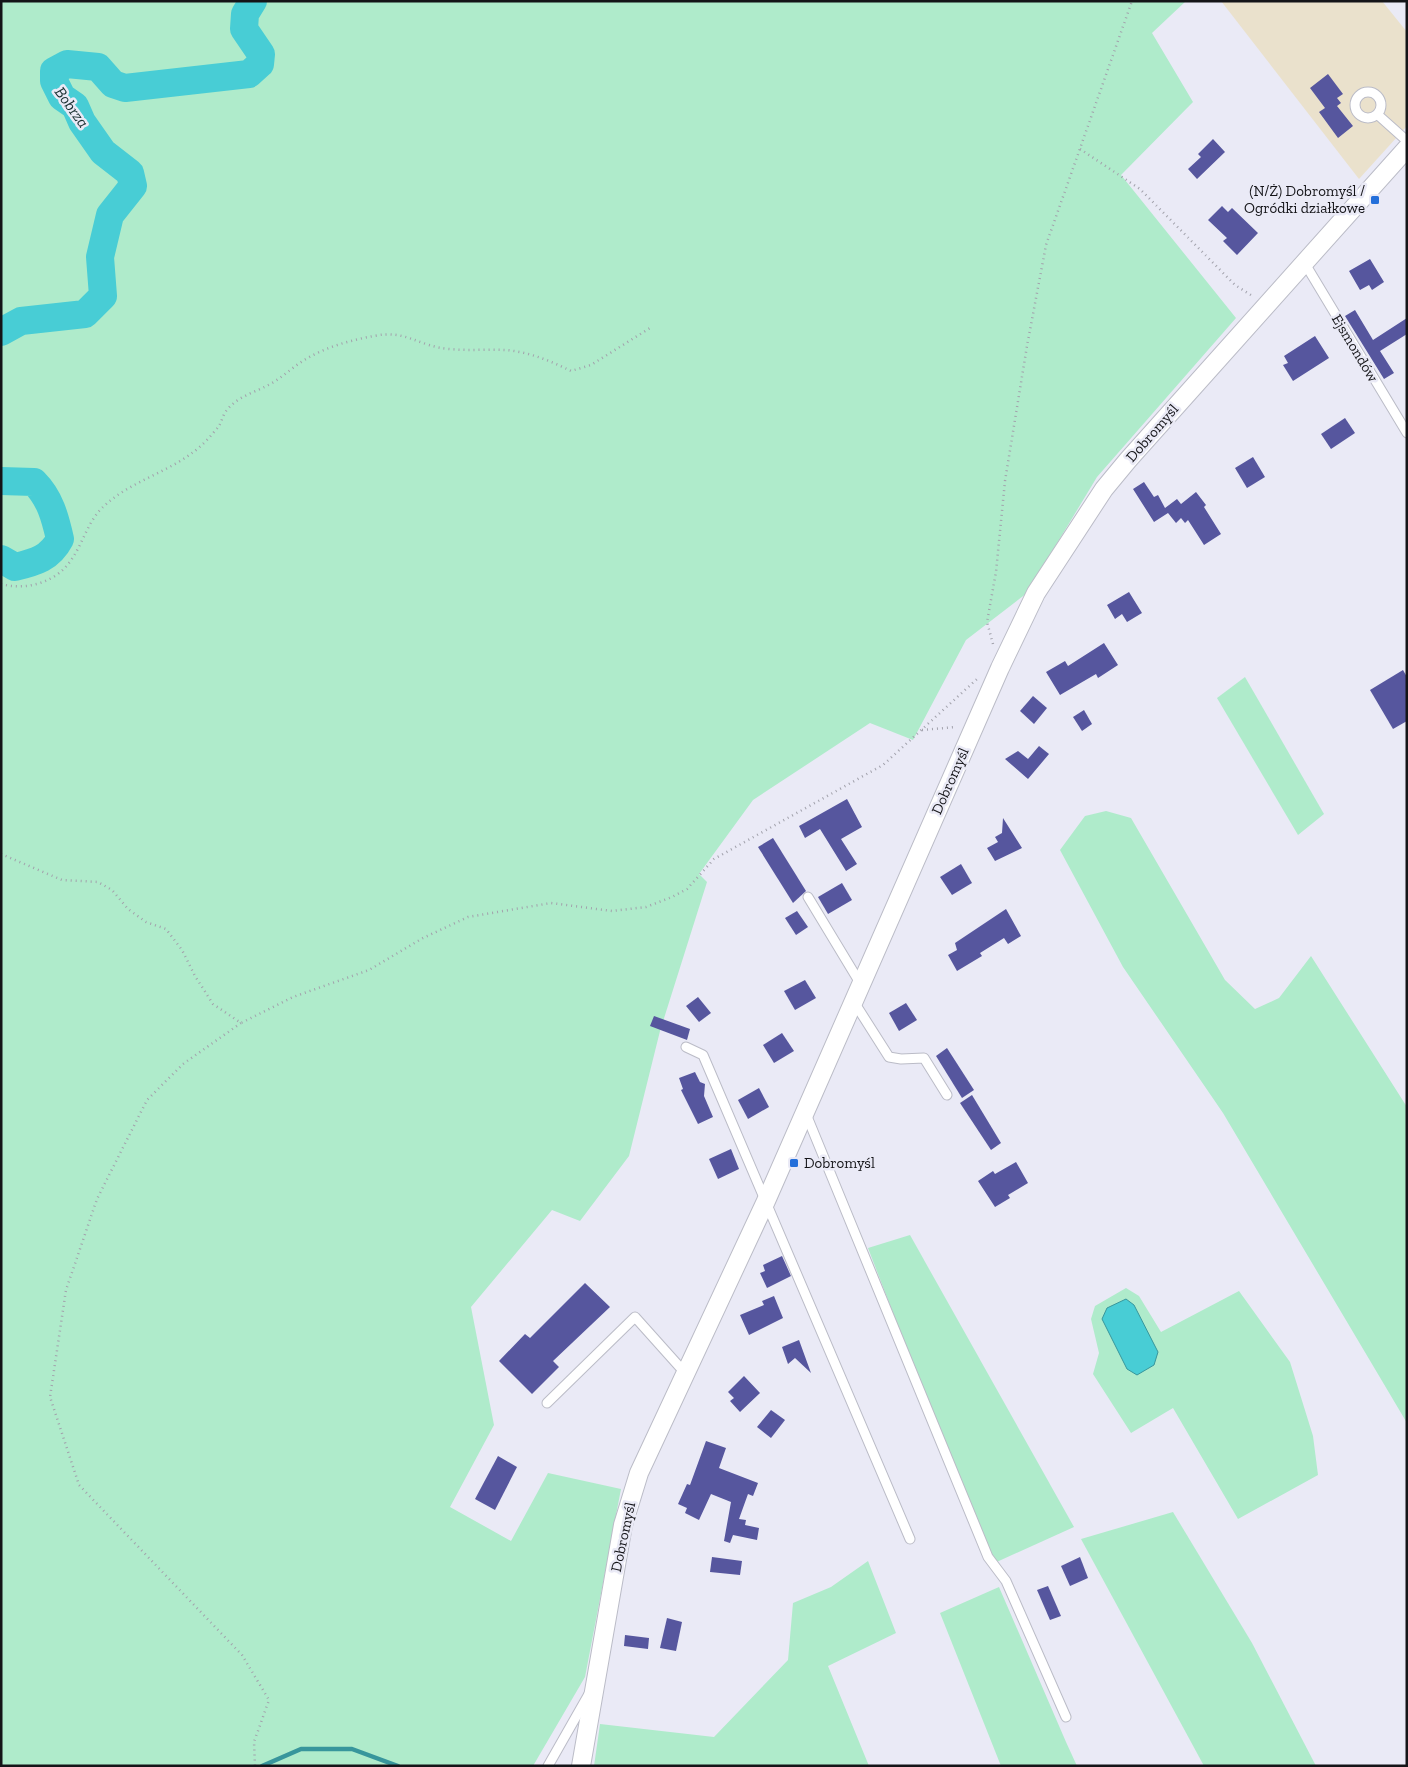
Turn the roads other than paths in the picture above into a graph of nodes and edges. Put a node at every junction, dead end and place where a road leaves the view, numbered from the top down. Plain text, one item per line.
1 (1378, 115) dead end
2 (1407, 141) edge
3 (1407, 148) edge
4 (1304, 262) junction
5 (1407, 433) edge
6 (808, 897) dead end
7 (860, 983) junction
8 (852, 1000) junction
9 (686, 1046) dead end
10 (948, 1095) dead end
11 (805, 1111) junction
12 (766, 1201) junction
13 (686, 1374) junction
14 (547, 1403) dead end
15 (910, 1539) dead end
16 (596, 1680) junction
17 (1066, 1716) dead end
18 (548, 1766) edge
19 (581, 1766) edge

1 - 2 lane
3 - 4 street, Dobromyśl
4 - 5 lane, Ejsmondów
4 - 7 street, Dobromyśl
6 - 7 lane
7 - 8 street, Dobromyśl
8 - 10 lane
8 - 11 street, Dobromyśl
9 - 12 lane
11 - 12 street, Dobromyśl
11 - 17 lane
12 - 13 street, Dobromyśl
12 - 15 lane
13 - 14 lane
13 - 16 street, Dobromyśl
16 - 18 lane
16 - 19 street, Dobromyśl

